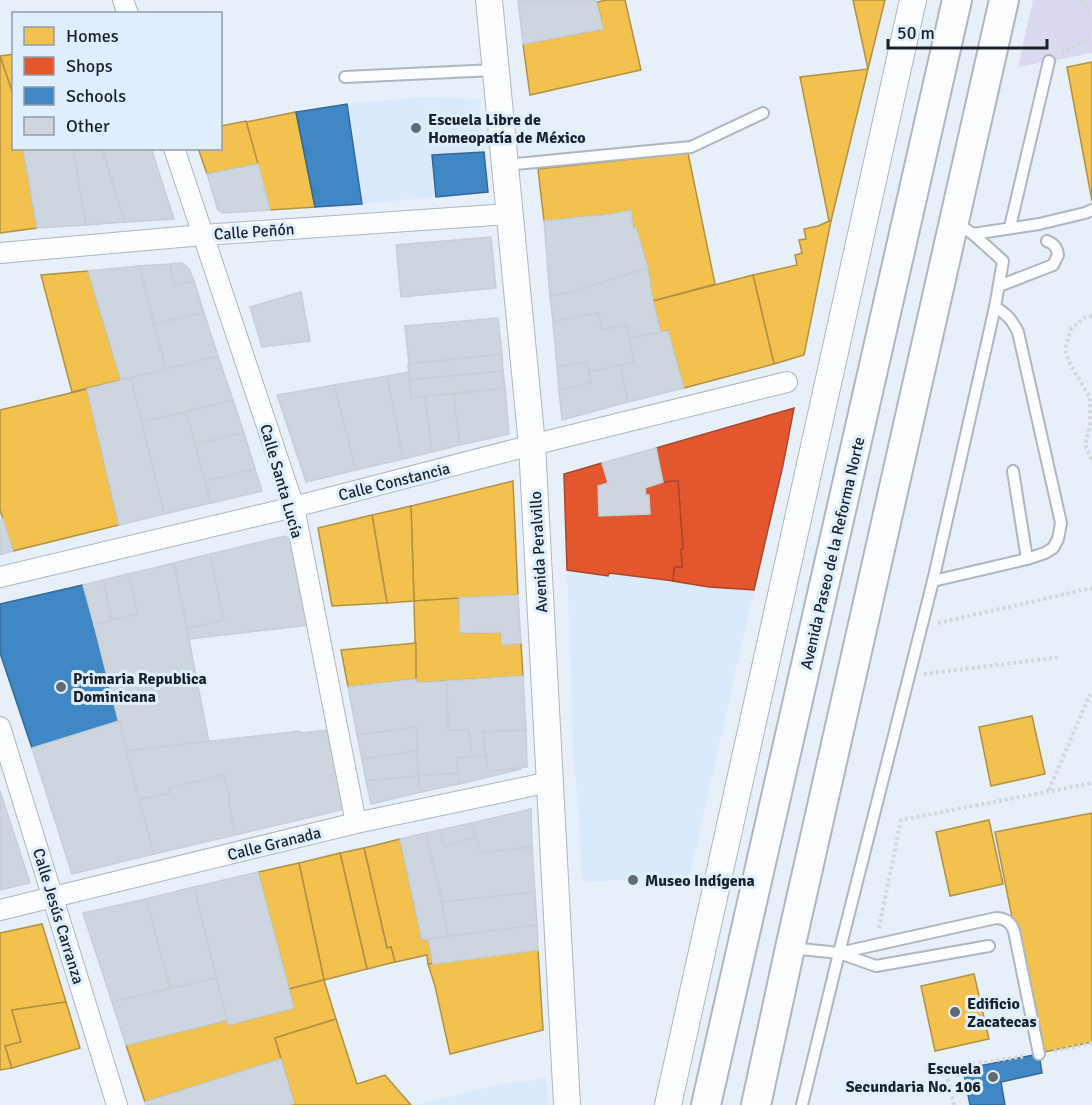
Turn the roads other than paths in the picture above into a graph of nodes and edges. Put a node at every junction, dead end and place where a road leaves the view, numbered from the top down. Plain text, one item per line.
1 (489, 0) edge
2 (913, 0) edge
3 (957, 0) edge
4 (1004, 0) edge
5 (1049, 61) road end
6 (495, 70) junction
7 (345, 77) dead end
8 (763, 113) dead end
9 (175, 150) edge
10 (504, 165) junction
11 (1092, 210) edge
12 (509, 214) junction
13 (964, 228) junction
14 (1010, 228) junction
15 (203, 235) junction
16 (1047, 241) dead end
17 (0, 253) edge
18 (999, 286) junction
19 (995, 307) junction
20 (787, 382) dead end
21 (532, 446) junction
22 (1014, 471) dead end
23 (294, 507) junction
24 (1027, 559) junction
25 (0, 577) edge
26 (933, 581) junction
27 (0, 727) edge
28 (550, 782) junction
29 (356, 823) junction
30 (54, 897) junction
31 (0, 910) edge
32 (989, 946) dead end
33 (790, 948) junction
34 (839, 953) junction
35 (1039, 1054) road end
36 (117, 1105) edge
37 (567, 1105) edge
38 (668, 1105) edge
39 (706, 1105) edge
40 (756, 1105) edge
41 (802, 1105) edge

1 - 6 street, Avenida Peralvillo
2 - 38 street
3 - 39 main road, Avenida Paseo de la Reforma Norte
4 - 13 main road
5 - 14 lane
6 - 7 lane
6 - 10 street, Avenida Peralvillo
8 - 10 lane
9 - 15 street, Calle Santa Lucía
10 - 12 street, Avenida Peralvillo
11 - 14 lane
12 - 15 street, Calle Peñón
12 - 21 street, Avenida Peralvillo
13 - 14 lane
13 - 18 lane
13 - 33 main road
15 - 17 street, Calle Peñón
15 - 23 street, Calle Santa Lucía
16 - 18 lane
18 - 19 lane
19 - 24 lane
19 - 26 lane
20 - 21 street, Calle Constancia
21 - 23 street, Calle Constancia
21 - 28 street, Avenida Peralvillo
22 - 24 lane
23 - 25 street, Calle Constancia
23 - 29 street, Calle Santa Lucía
24 - 26 lane
26 - 34 lane
27 - 30 street, Calle Jesús Carranza
28 - 29 street, Calle Granada
28 - 37 street, Avenida Peralvillo
29 - 30 street, Calle Granada
30 - 31 street, Calle Granada
30 - 36 street, Calle Jesús Carranza
32 - 34 lane
33 - 34 lane
33 - 40 main road
34 - 35 lane
34 - 41 lane

